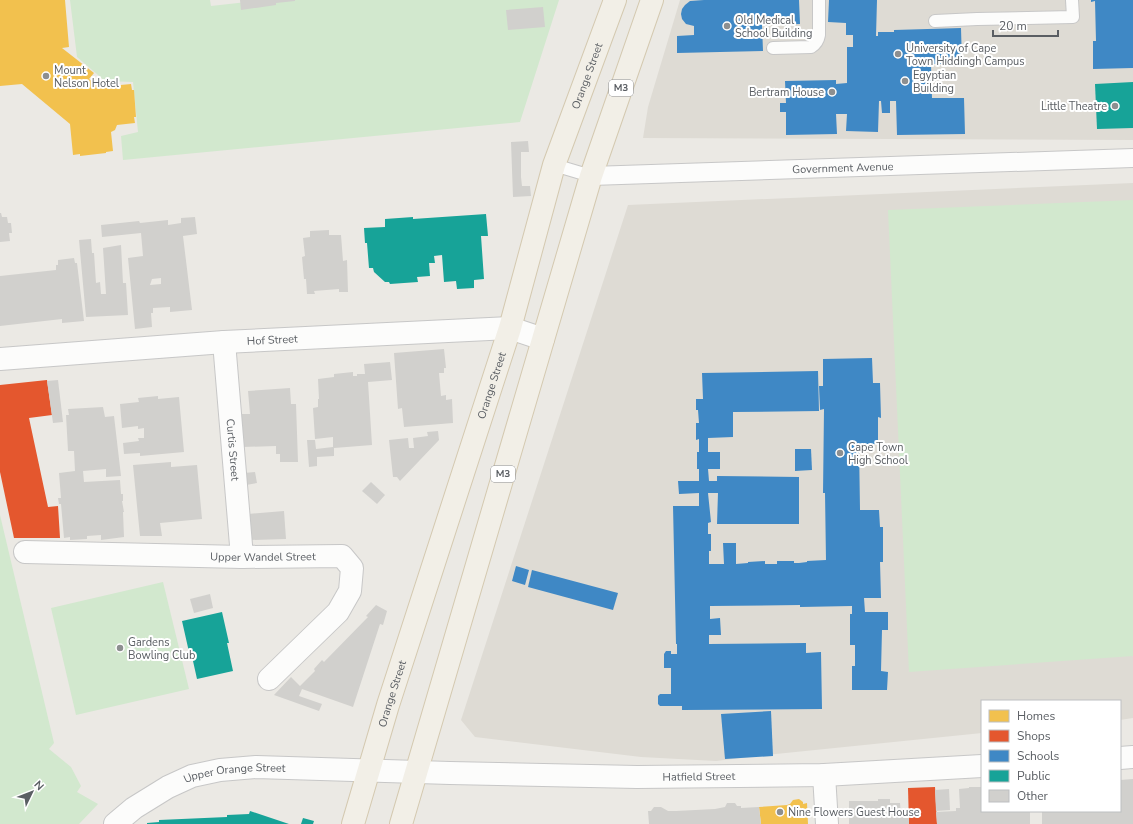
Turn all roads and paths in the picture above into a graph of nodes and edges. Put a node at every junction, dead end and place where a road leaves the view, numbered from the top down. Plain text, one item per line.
1 (615, 0) edge
2 (652, 0) edge
3 (819, 0) edge
4 (1072, 0) edge
5 (935, 21) dead end
6 (773, 48) dead end
7 (1133, 158) edge
8 (554, 165) junction
9 (591, 176) junction
10 (510, 328) junction
11 (543, 339) junction
12 (224, 342) junction
13 (0, 359) edge
14 (25, 552) dead end
15 (242, 557) junction
16 (269, 679) dead end
17 (1133, 757) edge
18 (1121, 758) edge
19 (981, 766) edge
20 (368, 771) junction
21 (416, 772) junction
22 (824, 775) junction
23 (115, 824) edge
24 (353, 824) edge
25 (401, 824) edge
26 (827, 824) edge

1 - 8 main road, Orange Street
2 - 9 main road, M3
3 - 6 lane
4 - 5 lane
7 - 9 street, Government Avenue
8 - 9 lane, Government Avenue
8 - 10 main road, Orange Street
9 - 11 main road, M3
10 - 11 street, Hof Street
10 - 12 street, Hof Street
10 - 20 main road, Orange Street
11 - 21 main road, M3
12 - 13 street, Hof Street
12 - 15 street, Curtis Street
14 - 15 street, Upper Wandel Street
15 - 16 street, Upper Wandel Street
17 - 18 street
19 - 22 street, Hatfield Street
20 - 21 street, Upper Orange Street
20 - 23 street, Upper Orange Street
20 - 24 main road, Orange Street
21 - 22 street, Hatfield Street
21 - 25 main road, M3
22 - 26 street

